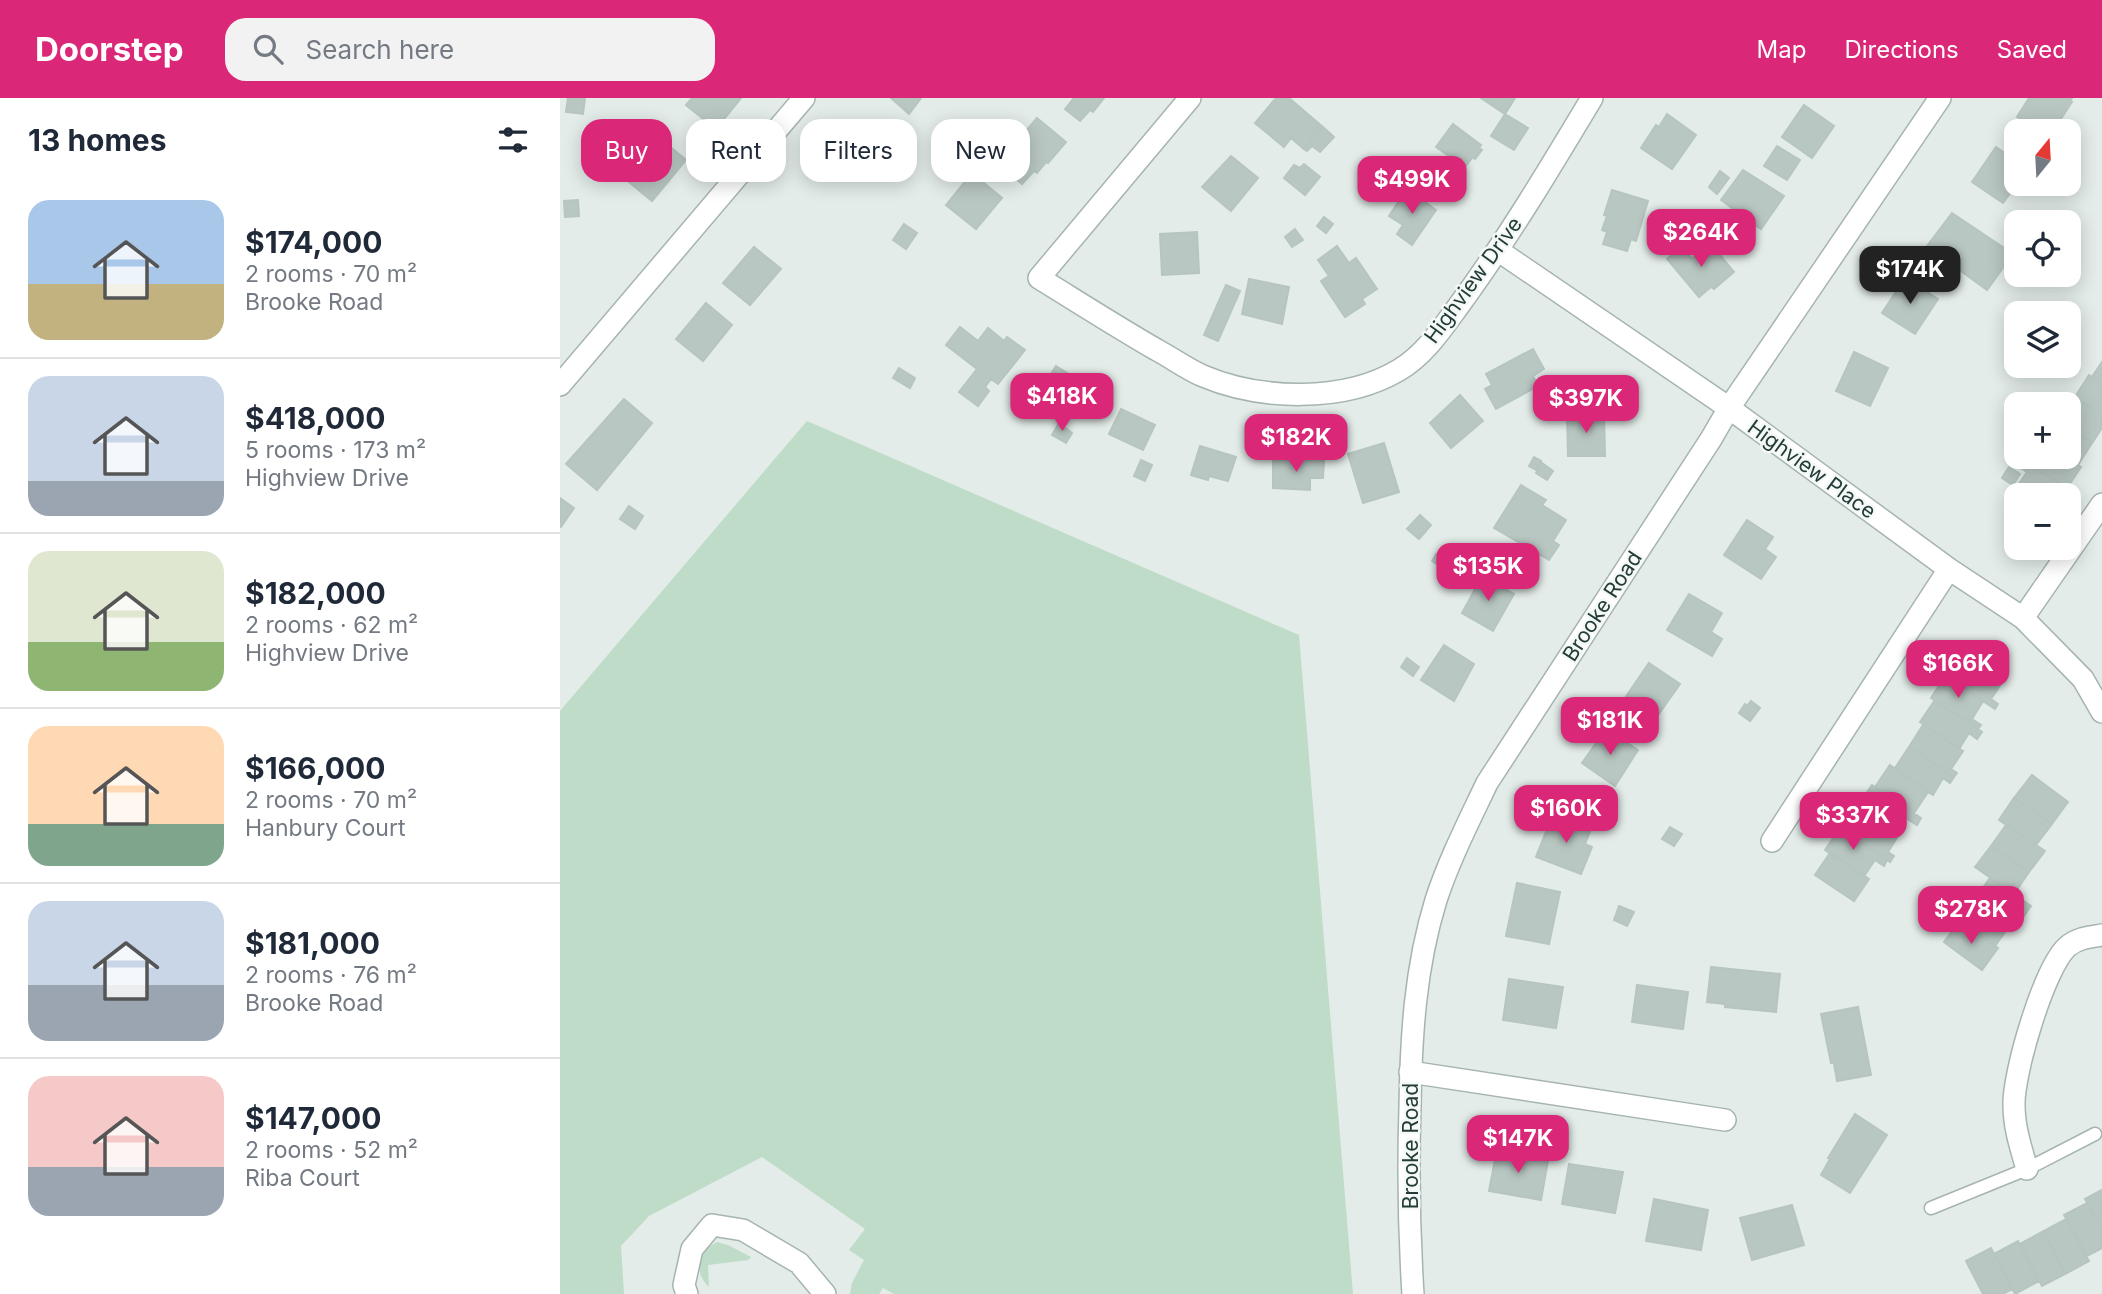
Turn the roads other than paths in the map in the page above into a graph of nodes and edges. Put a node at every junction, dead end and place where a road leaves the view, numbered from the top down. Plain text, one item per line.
1 (804, 98) edge
2 (1190, 98) edge
3 (1592, 98) edge
4 (1940, 98) edge
5 (1499, 251) junction
6 (560, 385) edge
7 (1729, 408) junction
8 (2102, 504) edge
9 (1949, 569) junction
10 (2023, 618) junction
11 (2101, 708) edge
12 (1772, 841) dead end
13 (2102, 935) edge
14 (1410, 1072) junction
15 (1725, 1120) dead end
16 (2095, 1133) dead end
17 (2026, 1169) junction
18 (1931, 1208) dead end
19 (687, 1294) edge
20 (825, 1294) edge
21 (1413, 1294) edge

1 - 6 street
2 - 5 street, Highview Drive
3 - 5 street, Highview Drive
4 - 7 street, Brooke Road
5 - 7 street, Highview Place
7 - 9 street, Highview Place
7 - 14 street, Brooke Road
8 - 10 street
9 - 10 street, Highview Place
9 - 12 street
10 - 11 street, Highview Place
13 - 17 street
14 - 15 street
14 - 21 street, Brooke Road
16 - 17 lane
17 - 18 lane
19 - 20 street

